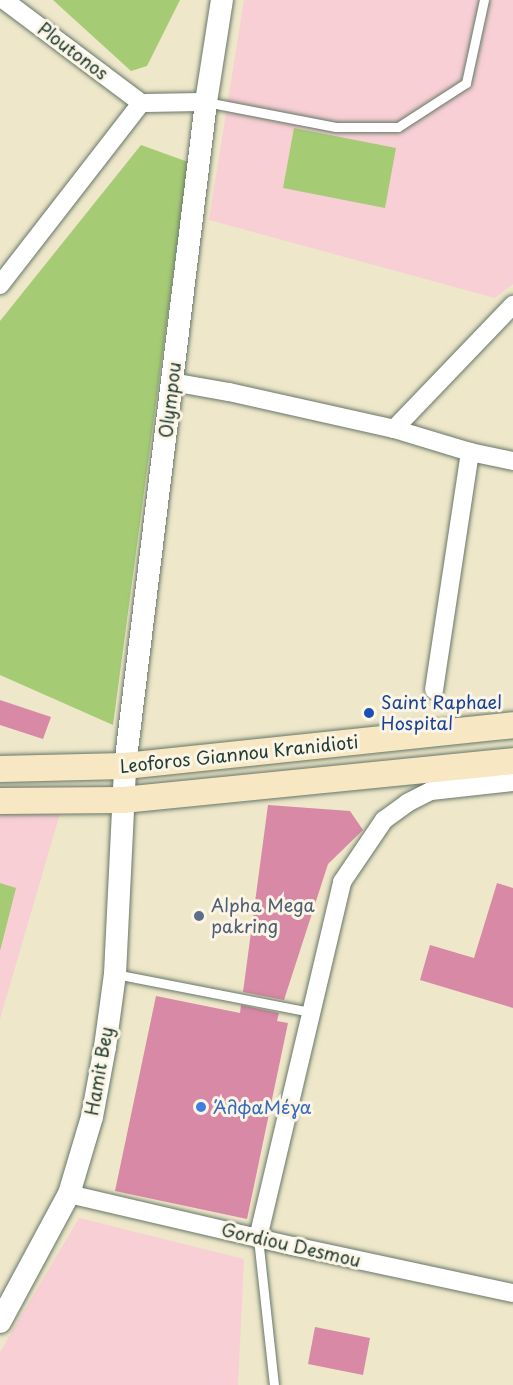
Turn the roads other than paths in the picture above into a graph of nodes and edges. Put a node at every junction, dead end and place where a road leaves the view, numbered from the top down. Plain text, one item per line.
1 (222, 0) edge
2 (484, 0) edge
3 (3, 2) edge
4 (206, 102) junction
5 (141, 103) junction
6 (0, 285) edge
7 (513, 305) edge
8 (172, 382) junction
9 (394, 429) junction
10 (470, 452) junction
11 (513, 461) edge
12 (434, 690) dead end
13 (513, 725) edge
14 (513, 761) edge
15 (125, 766) junction
16 (0, 769) edge
17 (513, 782) edge
18 (123, 800) junction
19 (0, 801) edge
20 (115, 974) junction
21 (310, 1012) junction
22 (69, 1194) junction
23 (258, 1238) junction
24 (513, 1293) edge
25 (3, 1311) edge
26 (274, 1385) edge

1 - 4 street, Olympou
2 - 4 lane
3 - 5 street, Ploutonos
4 - 5 street
4 - 8 street, Olympou
5 - 6 street
7 - 9 street
8 - 9 street
8 - 15 street, Olympou
9 - 10 street
10 - 11 street
10 - 12 street
13 - 15 main road, Leoforos Giannou Kranidioti
14 - 18 main road, Leoforos Giannou Kranidioti
15 - 16 main road, Leoforos Giannou Kranidioti
15 - 18 street, Olympou
17 - 21 street
18 - 19 main road, Leoforos Giannou Kranidioti
18 - 20 street, Hamit Bey
20 - 21 lane
20 - 22 street, Hamit Bey
21 - 23 street
22 - 23 street, Gordiou Desmou
22 - 25 street, Hamit Bey
23 - 24 street, Gordiou Desmou
23 - 26 lane

